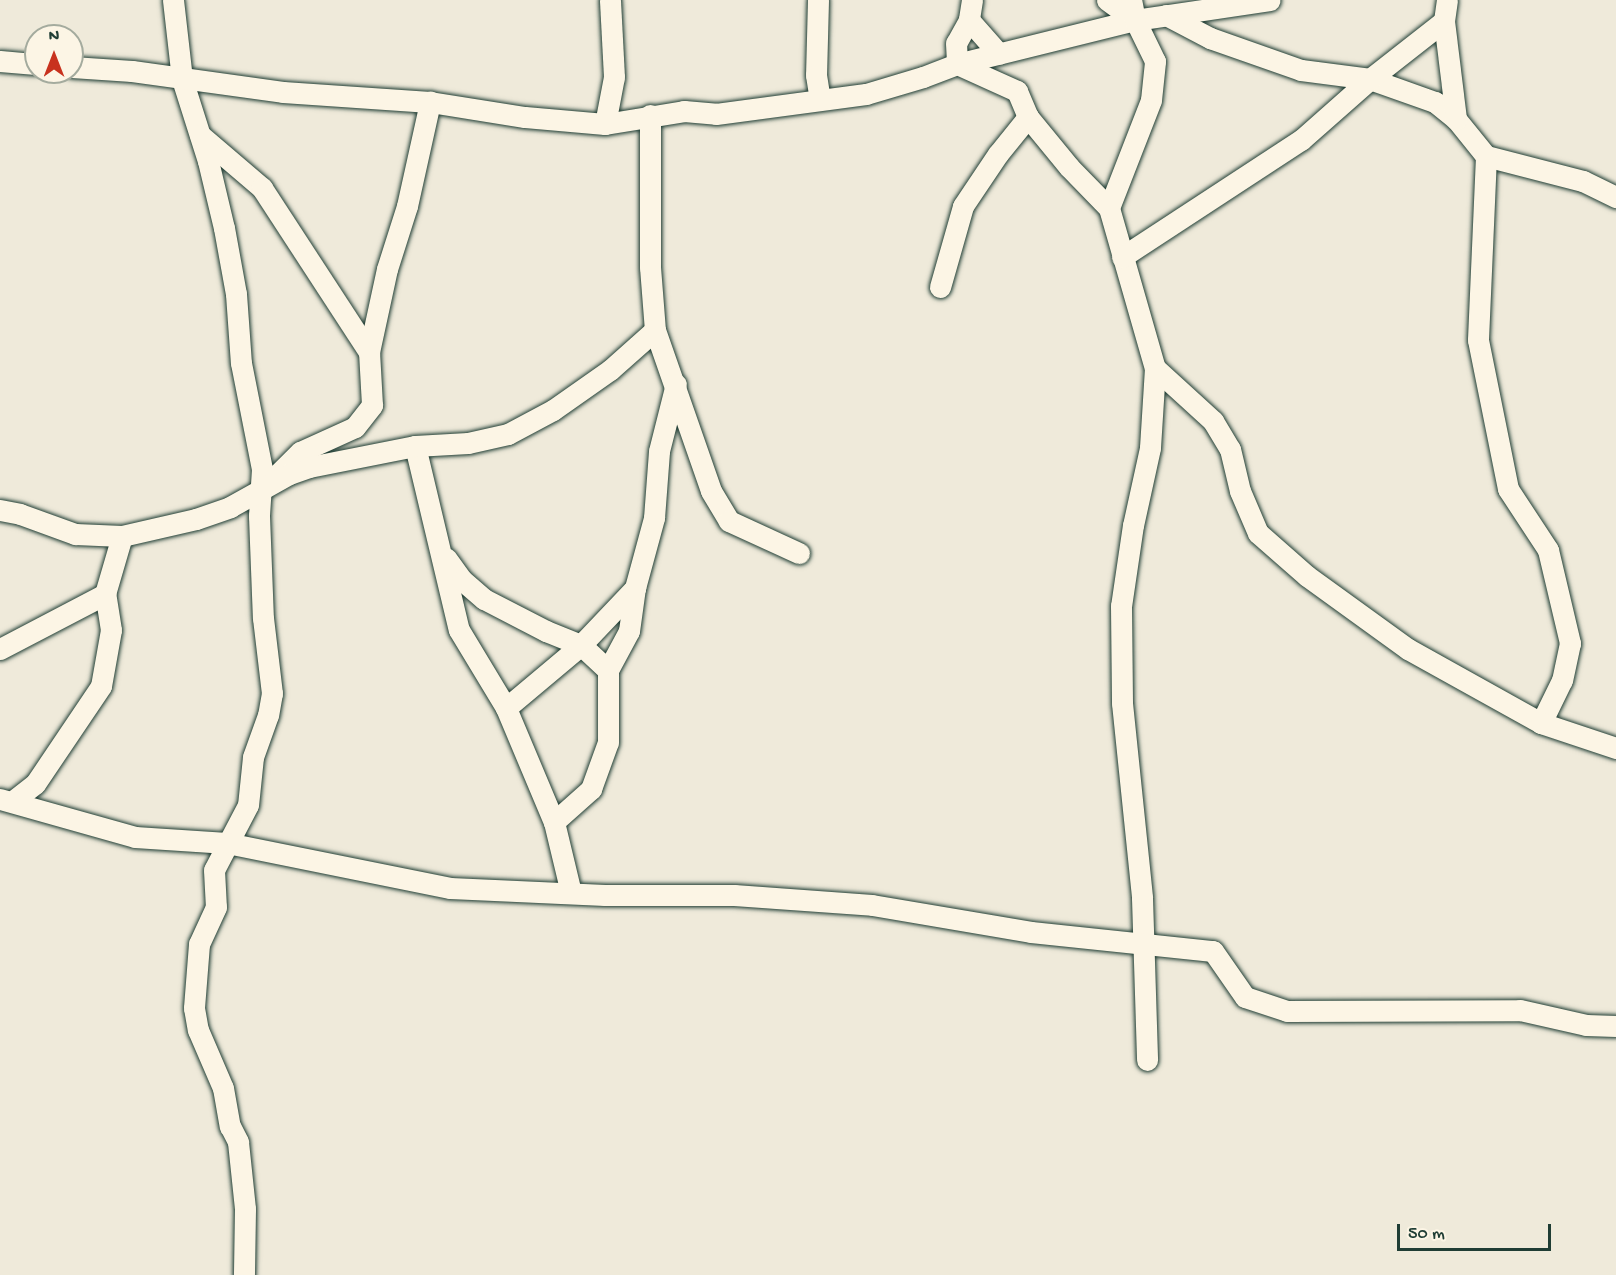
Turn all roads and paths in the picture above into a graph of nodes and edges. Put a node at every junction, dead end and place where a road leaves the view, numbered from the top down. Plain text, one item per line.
1 (173, 0) edge
2 (610, 0) edge
3 (818, 0) edge
4 (1107, 0) edge
5 (1270, 0) edge
6 (1447, 0) edge
7 (970, 10) edge
8 (1133, 10) edge
9 (1166, 15) junction
10 (1444, 21) junction
11 (999, 54) junction
12 (0, 61) edge
13 (24, 63) edge
14 (957, 64) junction
15 (84, 68) edge
16 (182, 79) junction
17 (1370, 79) junction
18 (820, 99) junction
19 (430, 102) junction
20 (650, 115) junction
21 (1028, 117) junction
22 (1456, 120) junction
23 (605, 124) junction
24 (200, 135) junction
25 (1485, 156) junction
26 (1616, 197) edge
27 (1109, 208) junction
28 (1122, 258) junction
29 (940, 287) dead end
30 (656, 330) junction
31 (369, 352) junction
32 (1155, 368) junction
33 (676, 384) junction
34 (415, 446) junction
35 (262, 491) junction
36 (0, 510) edge
37 (122, 536) junction
38 (440, 551) junction
39 (799, 553) dead end
40 (635, 588) junction
41 (105, 594) junction
42 (581, 645) junction
43 (0, 649) edge
44 (608, 670) junction
45 (506, 708) junction
46 (1541, 723) junction
47 (1616, 748) edge
48 (6, 800) edge
49 (554, 822) junction
50 (227, 843) junction
51 (571, 893) junction
52 (1143, 944) junction
53 (1616, 1026) edge
54 (1147, 1060) dead end
55 (244, 1275) edge

1 - 16 street
2 - 23 street
3 - 18 street
4 - 8 street
5 - 9 street
6 - 10 street
7 - 11 street
7 - 14 street
8 - 9 street
8 - 11 street
8 - 27 street
9 - 17 street
10 - 17 street
10 - 22 street
11 - 14 street
12 - 13 street
14 - 18 street
14 - 21 street
15 - 16 street
16 - 19 street
16 - 24 street
17 - 22 street
17 - 28 street
18 - 20 street
19 - 23 street
19 - 31 street
20 - 23 street
20 - 30 street
21 - 27 street
21 - 29 street
22 - 25 street
24 - 31 street
24 - 35 street
25 - 26 street
25 - 46 street
27 - 28 street
28 - 32 street
30 - 33 street
30 - 34 street
31 - 35 street
32 - 46 street
32 - 52 street
33 - 39 street
33 - 40 street
34 - 35 street
34 - 38 street
35 - 37 street
35 - 50 street
36 - 37 street
37 - 41 street
38 - 42 street
38 - 45 street
40 - 42 street
40 - 44 street
41 - 43 street
41 - 48 street
42 - 44 street
42 - 45 street
44 - 49 street
45 - 49 street
46 - 47 street
48 - 50 street
49 - 51 street
50 - 51 street
50 - 55 street
51 - 52 street
52 - 53 street
52 - 54 street

